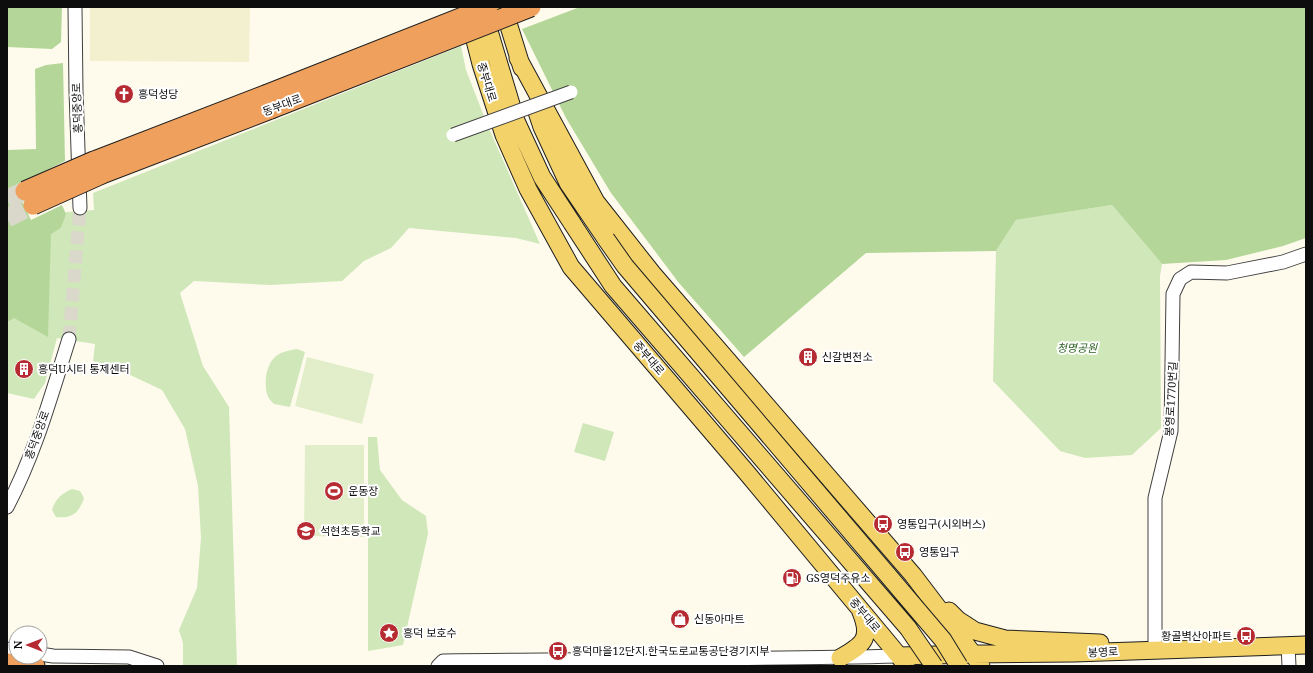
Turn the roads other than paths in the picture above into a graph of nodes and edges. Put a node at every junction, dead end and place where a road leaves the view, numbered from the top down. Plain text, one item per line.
1 (75, 7) edge
2 (466, 7) edge
3 (482, 7) edge
4 (488, 7) edge
5 (503, 7) edge
6 (531, 7) edge
7 (518, 58) junction
8 (571, 92) dead end
9 (268, 102) junction
10 (454, 135) dead end
11 (29, 198) tunnel mouth
12 (80, 208) tunnel mouth
13 (1306, 254) edge
14 (69, 339) tunnel mouth
15 (7, 507) edge
16 (913, 575) junction
17 (859, 608) junction
18 (1306, 645) edge
19 (1288, 646) junction
20 (1155, 650) junction
21 (1108, 652) junction
22 (1074, 653) junction
23 (48, 655) edge
24 (840, 658) junction
25 (977, 660) edge
26 (903, 661) edge
27 (157, 666) edge
28 (438, 666) edge
29 (934, 666) edge
30 (959, 666) edge
31 (1026, 666) edge
32 (1289, 666) edge

1 - 12 street, 흥덕중앙로
2 - 17 main road, 중부대로
3 - 29 main road, 중부대로, bridge
4 - 9 highway, 동부대로, bridge
5 - 7 main road
6 - 9 highway, 동부대로, bridge
7 - 16 main road
7 - 30 main road, bridge
8 - 10 street, bridge
9 - 11 highway, 동부대로, bridge
13 - 20 street, 봉영로1770번길
14 - 15 street, 흥덕중앙로
16 - 21 main road
16 - 25 main road
17 - 24 main road
17 - 26 main road, 중부대로
18 - 19 main road, 봉영로
19 - 20 main road, 봉영로
19 - 32 street
20 - 21 main road, 봉영로
21 - 22 main road, 봉영로
22 - 25 main road, 봉영로
22 - 31 main road
23 - 27 street
24 - 26 street
24 - 28 street
25 - 26 main road, 봉영로

